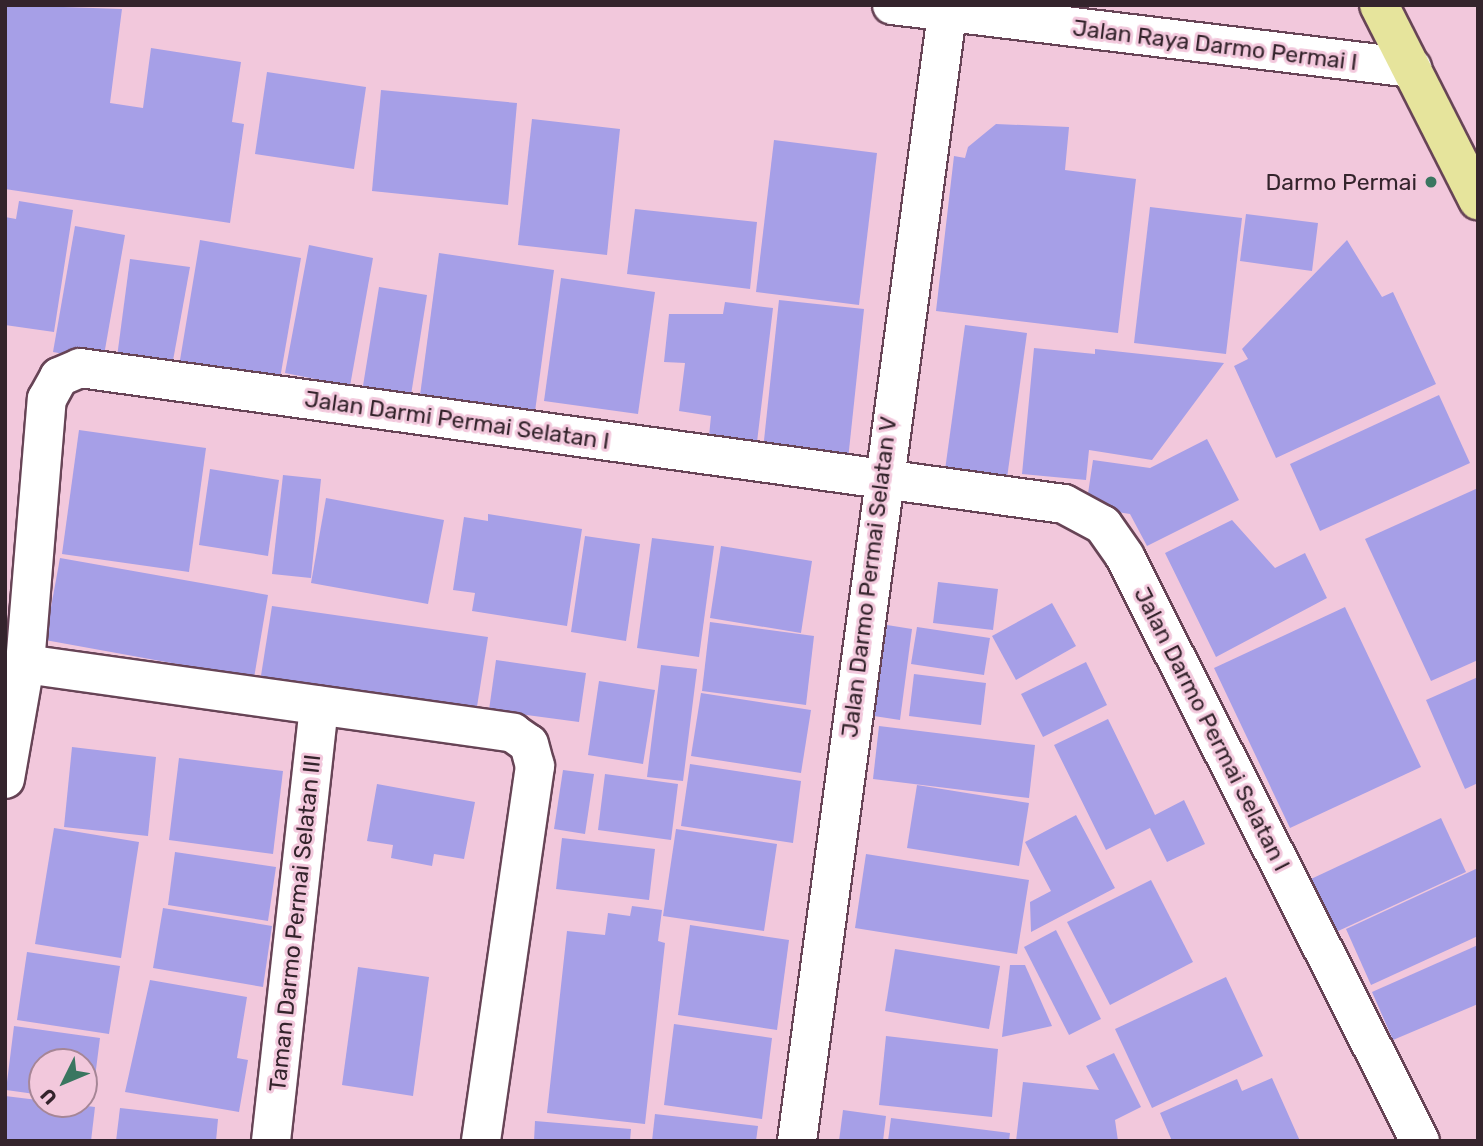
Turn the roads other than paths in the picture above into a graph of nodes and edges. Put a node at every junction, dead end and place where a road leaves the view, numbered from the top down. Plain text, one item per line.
1 (892, 5) edge
2 (1379, 5) edge
3 (947, 14) junction
4 (1412, 68) junction
5 (1478, 200) edge
6 (881, 479) junction
7 (25, 664) junction
8 (319, 706) junction
9 (5, 779) edge
10 (271, 1141) edge
11 (481, 1141) edge
12 (797, 1141) edge
13 (1420, 1141) edge

1 - 3 street, Jalan Raya Darmo Permai I
2 - 4 main road
3 - 4 street, Jalan Raya Darmo Permai I
3 - 6 street, Jalan Darmo Permai Selatan V
4 - 5 main road
6 - 7 street, Jalan Darmi Permai Selatan I
6 - 12 street, Jalan Darmo Permai Selatan V
6 - 13 street, Jalan Darmo Permai Selatan I
7 - 8 street
7 - 9 street
8 - 10 street, Taman Darmo Permai Selatan III
8 - 11 street

